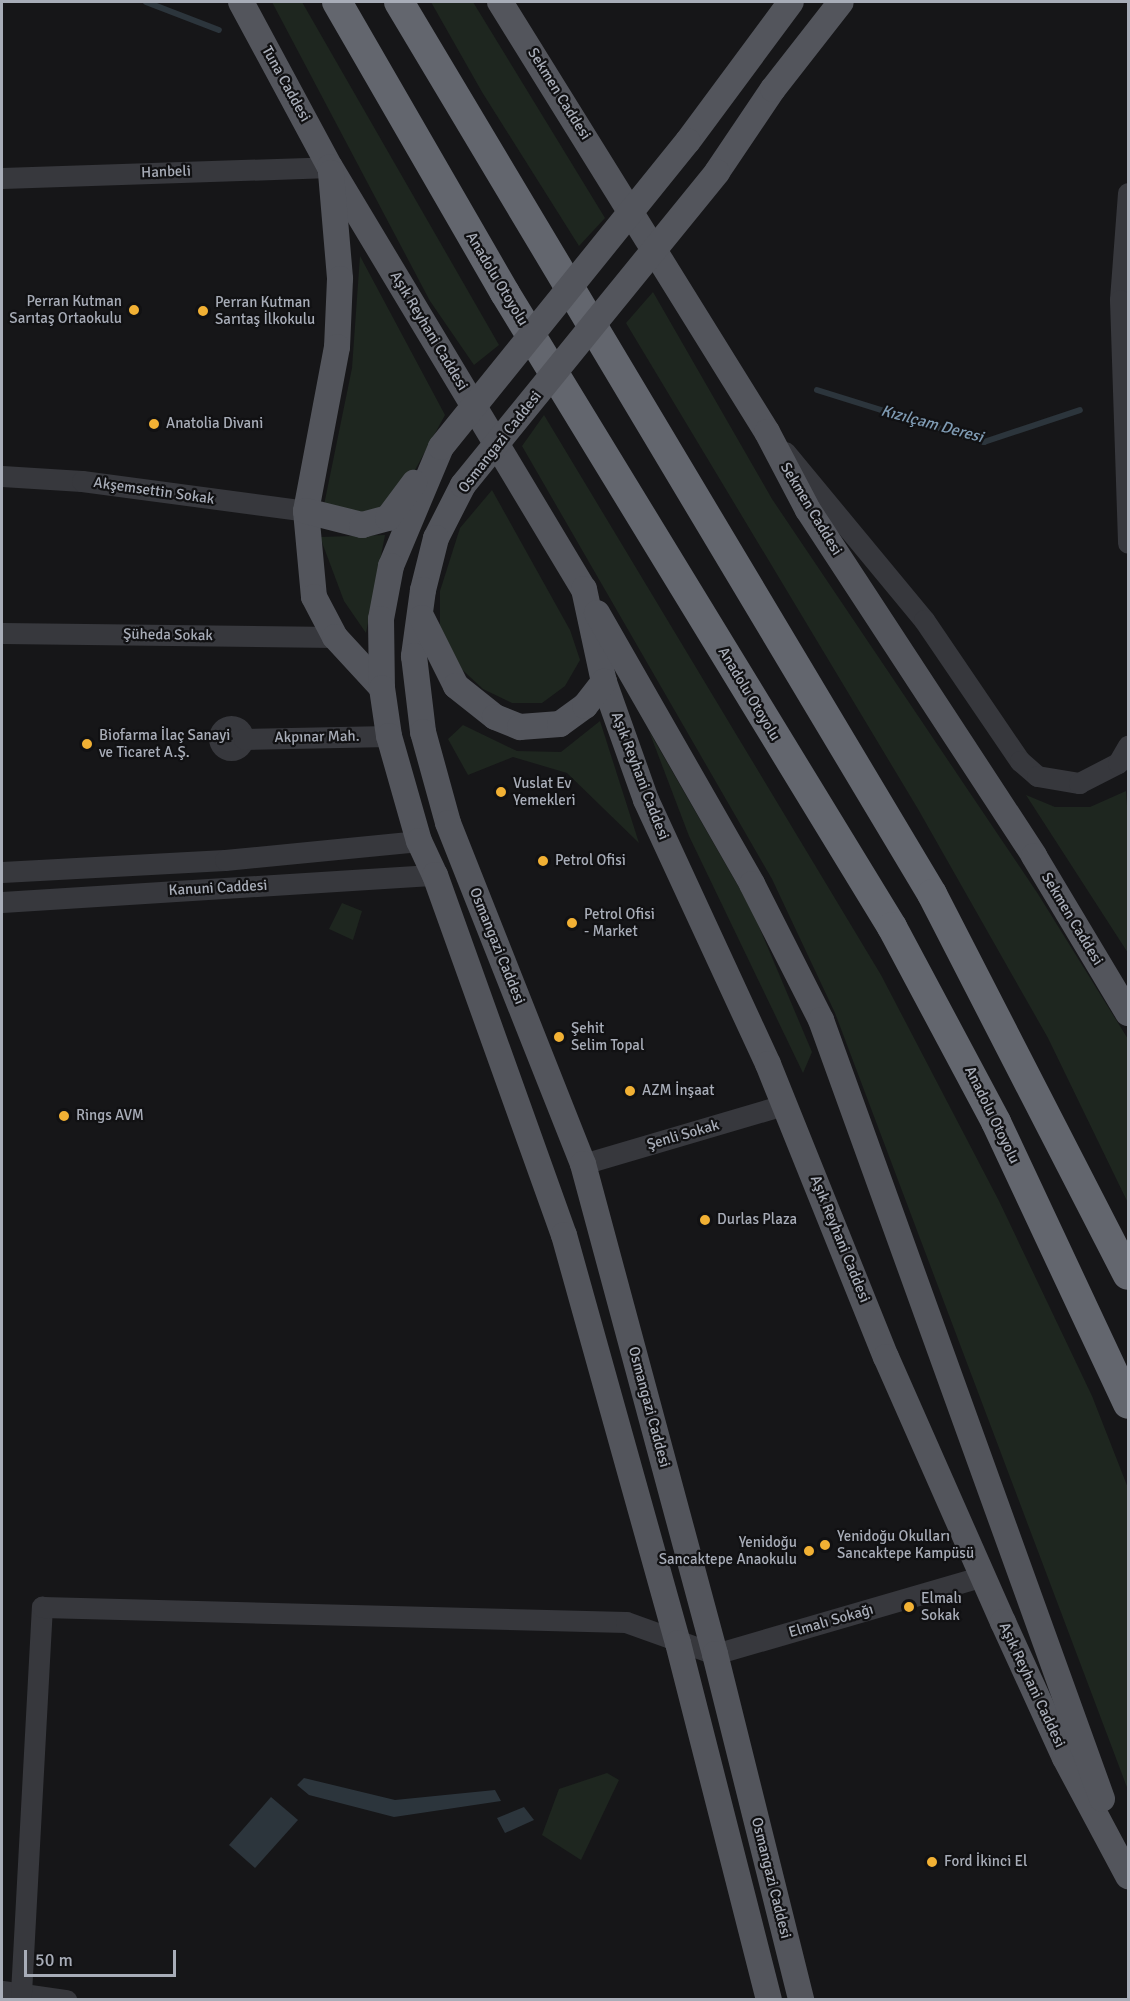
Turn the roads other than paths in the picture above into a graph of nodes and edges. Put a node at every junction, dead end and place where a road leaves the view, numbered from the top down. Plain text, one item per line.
1 (241, 2) edge
2 (337, 2) edge
3 (399, 2) edge
4 (500, 2) edge
5 (791, 2) edge
6 (841, 2) edge
7 (330, 167) junction
8 (2, 178) edge
9 (1128, 193) edge
10 (767, 432) junction
11 (441, 447) junction
12 (2, 476) edge
13 (306, 511) junction
14 (1128, 543) edge
15 (584, 589) junction
16 (422, 618) junction
17 (2, 633) edge
18 (335, 637) junction
19 (604, 682) junction
20 (382, 688) junction
21 (389, 736) junction
22 (244, 739) dead end
23 (1128, 746) edge
24 (419, 841) junction
25 (459, 849) junction
26 (2, 872) edge
27 (435, 875) junction
28 (2, 902) edge
29 (1128, 1013) edge
30 (784, 1105) junction
31 (583, 1164) junction
32 (1128, 1275) edge
33 (1128, 1404) edge
34 (983, 1576) junction
35 (678, 1643) junction
36 (715, 1654) junction
37 (1128, 1874) edge
38 (11, 1992) edge
39 (66, 2000) edge
40 (769, 2000) edge
41 (801, 2000) edge

1 - 7 main road, Tuna Caddesi
2 - 33 highway, Anadolu Otoyolu
3 - 32 highway
4 - 10 main road, Sekmen Caddesi
5 - 11 main road, Osmangazi Caddesi, bridge
6 - 16 main road, Osmangazi Caddesi, bridge
7 - 8 street, Hanbeli
7 - 13 main road
7 - 15 main road, Aşık Reyhani Caddesi
9 - 14 street
10 - 23 street
10 - 29 main road, Sekmen Caddesi
11 - 13 main road
11 - 20 main road, Osmangazi Caddesi
12 - 13 street, Akşemsettin Sokak
13 - 18 main road
15 - 19 main road, Aşık Reyhani Caddesi
15 - 37 main road, Aşık Reyhani Caddesi
16 - 19 main road
16 - 25 main road, Osmangazi Caddesi
17 - 18 street, Şüheda Sokak
18 - 20 main road
19 - 30 main road, Aşık Reyhani Caddesi
20 - 21 main road, Osmangazi Caddesi
21 - 22 street, Akpınar Mah.
21 - 24 main road, Osmangazi Caddesi
24 - 25 main road
24 - 26 street, Kanuni Caddesi
24 - 27 main road, Osmangazi Caddesi
25 - 27 main road
25 - 31 main road, Osmangazi Caddesi
27 - 28 street, Kanuni Caddesi
27 - 35 main road, Osmangazi Caddesi
30 - 31 street, Şenli Sokak
30 - 34 main road, Aşık Reyhani Caddesi
31 - 36 main road, Osmangazi Caddesi
34 - 36 street, Elmalı Sokağı
34 - 37 main road, Aşık Reyhani Caddesi
35 - 36 street
35 - 38 street
35 - 40 main road, Osmangazi Caddesi
36 - 41 main road, Osmangazi Caddesi
38 - 39 street

